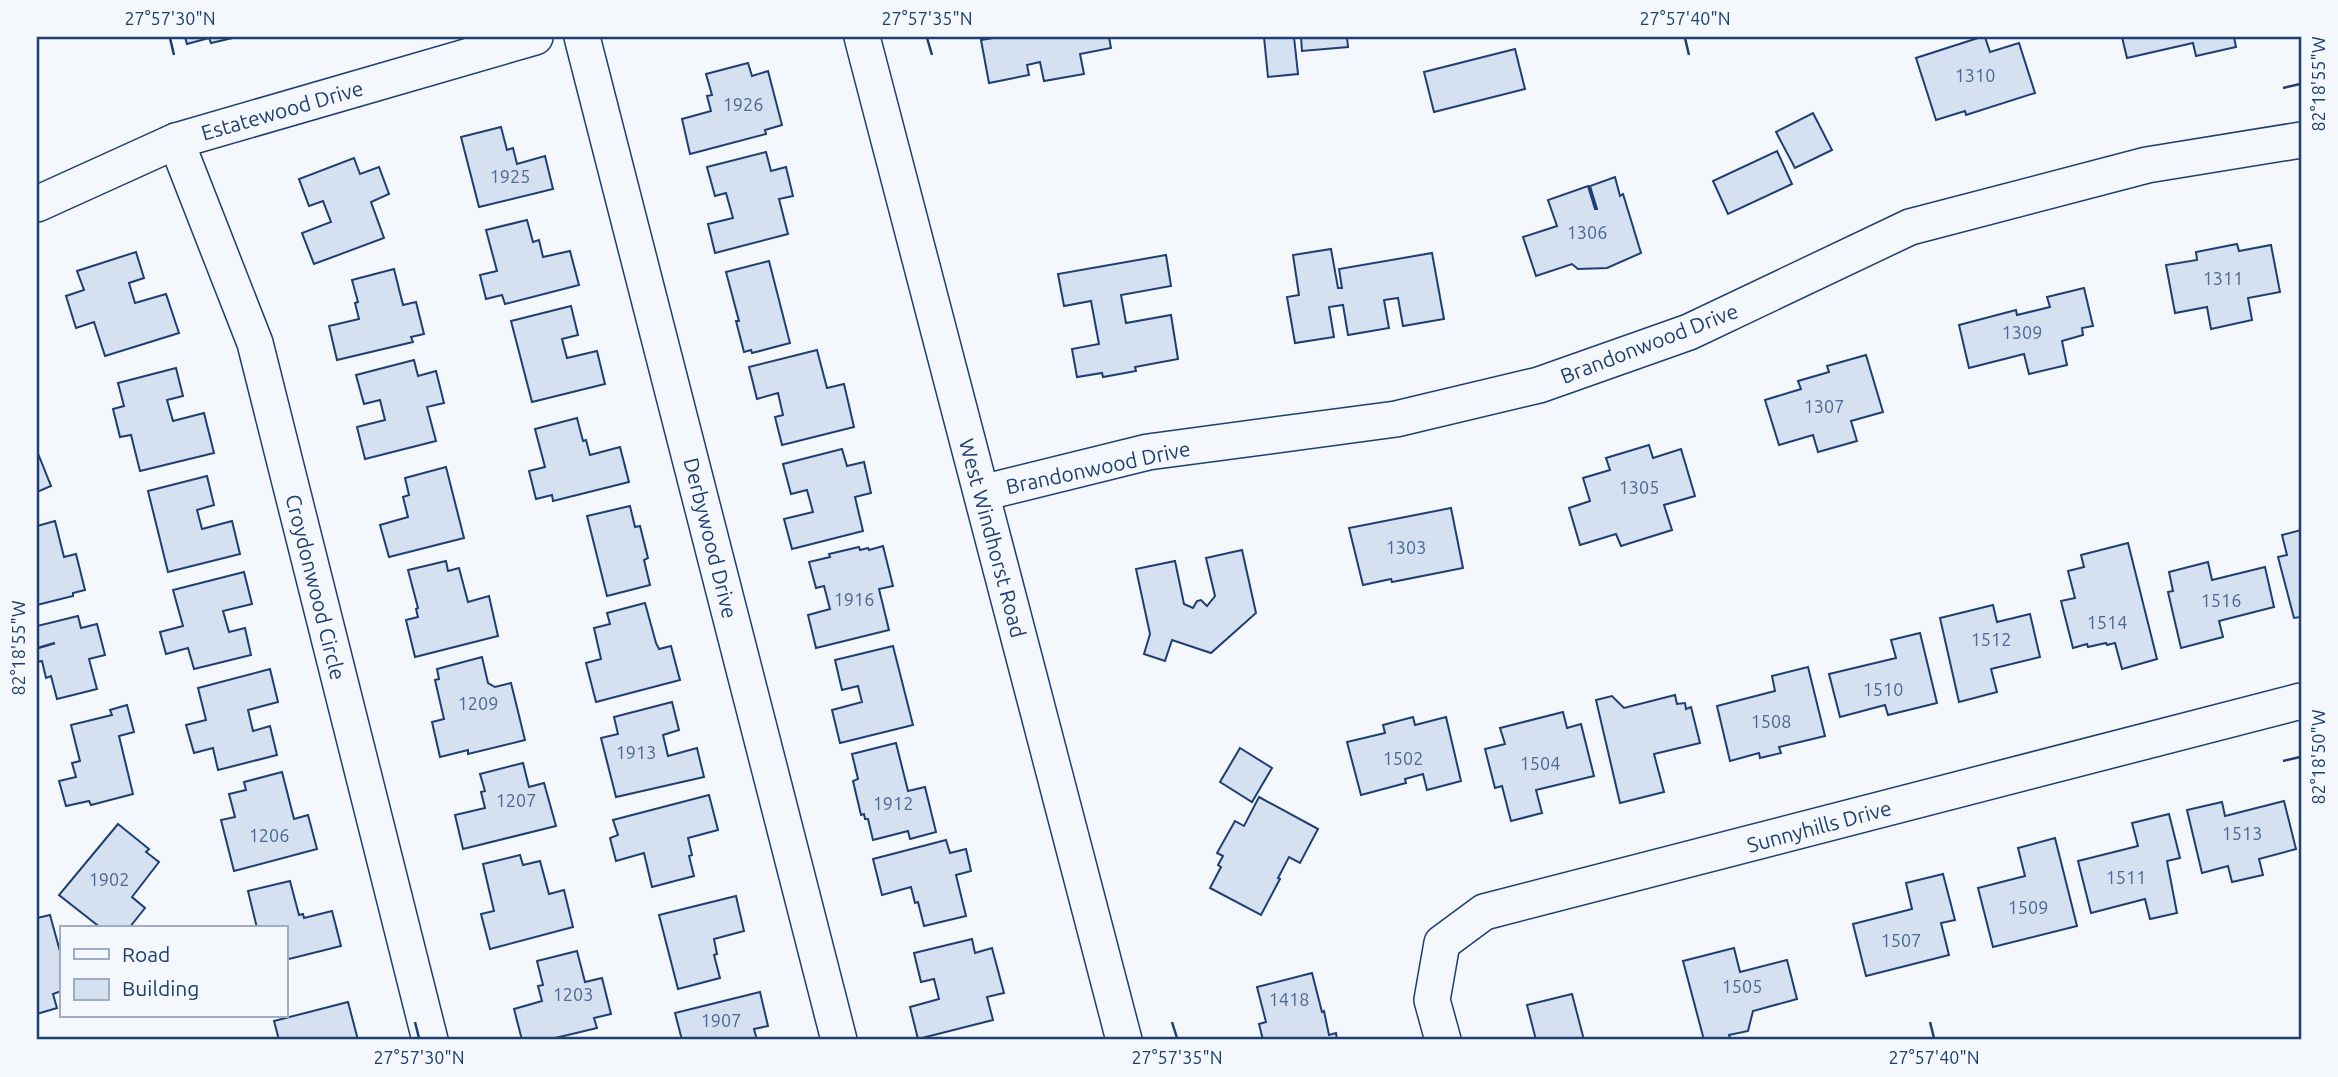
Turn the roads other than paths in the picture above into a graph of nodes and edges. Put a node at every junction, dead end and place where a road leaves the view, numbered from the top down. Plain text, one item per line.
1 (535, 37) edge
2 (582, 37) edge
3 (862, 37) edge
4 (2301, 140) edge
5 (176, 141) junction
6 (37, 204) edge
7 (982, 493) junction
8 (2301, 701) edge
9 (430, 1040) edge
10 (839, 1040) edge
11 (1124, 1040) edge
12 (1443, 1040) edge

1 - 5 street, Estatewood Drive
2 - 10 street, Derbywood Drive
3 - 7 street, West Windhorst Road
4 - 7 street, Brandonwood Drive
5 - 6 street, Estatewood Drive
5 - 9 street, Croydonwood Circle
7 - 11 street, West Windhorst Road
8 - 12 street, Sunnyhills Drive

